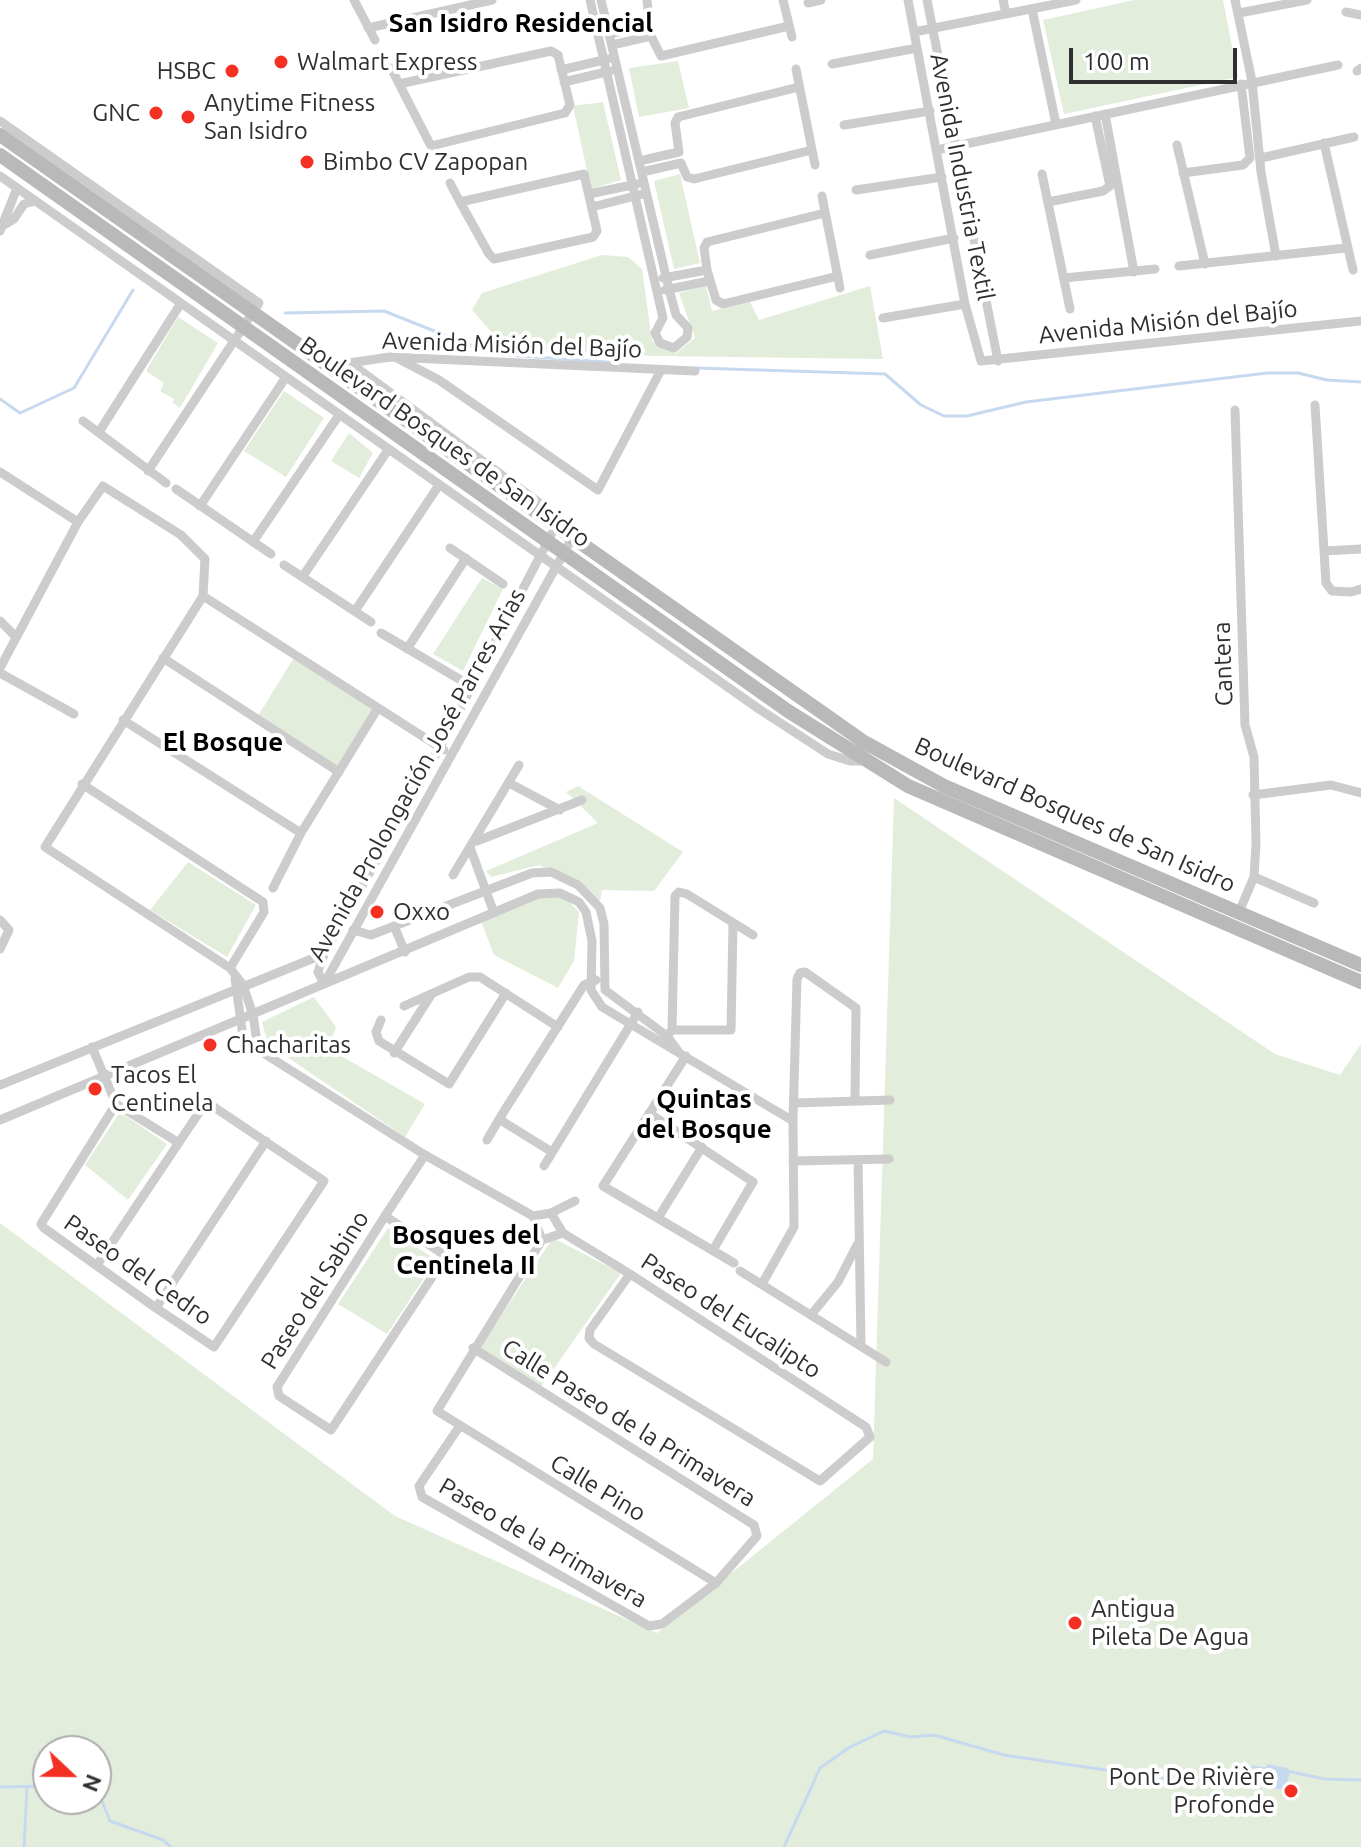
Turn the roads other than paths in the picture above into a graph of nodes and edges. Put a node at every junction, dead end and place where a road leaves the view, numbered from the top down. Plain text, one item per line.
1 (354, 0) edge
2 (492, 0) edge
3 (590, 0) edge
4 (601, 0) edge
5 (647, 0) edge
6 (783, 0) edge
7 (821, 0) edge
8 (908, 0) edge
9 (927, 0) edge
10 (1003, 0) edge
11 (1015, 0) edge
12 (1076, 0) edge
13 (1235, 0) edge
14 (1307, 0) edge
15 (808, 3) dead end
16 (1032, 9) junction
17 (1018, 11) junction
18 (1346, 12) dead end
19 (1239, 13) junction
20 (1006, 14) junction
21 (1361, 15) edge
22 (649, 25) junction
23 (789, 26) junction
24 (368, 28) junction
25 (933, 28) junction
26 (914, 32) junction
27 (651, 36) junction
28 (792, 37) dead end
29 (610, 39) junction
30 (375, 40) dead end
31 (917, 48) junction
32 (610, 59) junction
33 (832, 64) dead end
34 (1338, 65) dead end
35 (391, 68) dead end
36 (796, 69) dead end
37 (561, 70) junction
38 (613, 70) junction
39 (564, 82) junction
40 (1246, 82) junction
41 (399, 84) junction
42 (799, 87) junction
43 (930, 111) junction
44 (1100, 115) junction
45 (0, 121) edge
46 (1056, 124) junction
47 (844, 125) dead end
48 (0, 135) edge
49 (1354, 137) dead end
50 (1324, 143) junction
51 (956, 145) junction
52 (1177, 145) dead end
53 (812, 150) junction
54 (937, 150) junction
55 (0, 155) edge
56 (1261, 158) junction
57 (815, 165) dead end
58 (640, 166) junction
59 (1183, 173) junction
60 (1042, 174) dead end
61 (0, 176) edge
62 (942, 177) junction
63 (450, 183) dead end
64 (644, 183) junction
65 (633, 185) junction
66 (17, 188) junction
67 (856, 190) dead end
68 (589, 194) junction
69 (642, 195) junction
70 (822, 196) dead end
71 (35, 201) junction
72 (460, 202) junction
73 (1048, 202) junction
74 (592, 207) junction
75 (825, 213) junction
76 (2, 228) edge
77 (954, 238) junction
78 (1346, 248) junction
79 (174, 249) junction
80 (870, 255) dead end
81 (1276, 256) junction
82 (1205, 264) junction
83 (158, 266) junction
84 (1179, 266) dead end
85 (1155, 269) dead end
86 (707, 270) junction
87 (1353, 270) dead end
88 (1134, 272) junction
89 (838, 276) junction
90 (667, 278) junction
91 (1064, 278) junction
92 (146, 279) junction
93 (655, 279) junction
94 (709, 281) junction
95 (840, 288) dead end
96 (663, 290) junction
97 (181, 303) junction
98 (965, 304) junction
99 (256, 308) junction
100 (1070, 309) dead end
101 (883, 318) dead end
102 (1361, 321) edge
103 (244, 327) junction
104 (235, 342) junction
105 (397, 358) junction
106 (981, 361) joint
107 (998, 361) junction
108 (349, 362) junction
109 (328, 366) junction
110 (661, 370) junction
111 (695, 371) dead end
112 (286, 377) junction
113 (1315, 405) dead end
114 (1235, 410) dead end
115 (339, 415) junction
116 (83, 421) dead end
117 (99, 432) junction
118 (388, 450) junction
119 (148, 471) junction
120 (0, 472) edge
121 (166, 483) dead end
122 (439, 485) junction
123 (176, 489) dead end
124 (200, 506) junction
125 (78, 522) junction
126 (554, 529) junction
127 (570, 541) junction
128 (253, 542) junction
129 (450, 548) dead end
130 (1361, 549) edge
131 (1324, 551) junction
132 (271, 554) dead end
133 (538, 555) junction
134 (466, 558) junction
135 (284, 565) dead end
136 (555, 567) junction
137 (303, 576) junction
138 (503, 584) dead end
139 (1361, 589) edge
140 (203, 596) junction
141 (355, 611) junction
142 (0, 621) edge
143 (371, 622) dead end
144 (381, 633) dead end
145 (16, 637) junction
146 (407, 649) junction
147 (163, 658) junction
148 (0, 670) edge
149 (471, 686) junction
150 (378, 708) junction
151 (74, 714) dead end
152 (123, 720) junction
153 (440, 747) junction
154 (450, 755) junction
155 (868, 761) junction
156 (519, 765) dead end
157 (339, 772) junction
158 (509, 783) junction
159 (82, 784) junction
160 (1361, 793) edge
161 (1253, 795) junction
162 (582, 800) dead end
163 (560, 810) junction
164 (301, 833) junction
165 (474, 846) junction
166 (532, 873) junction
167 (453, 875) dead end
168 (1254, 877) junction
169 (567, 878) junction
170 (273, 888) dead end
171 (487, 890) junction
172 (560, 893) junction
173 (538, 894) junction
174 (1314, 903) dead end
175 (1239, 912) junction
176 (494, 913) junction
177 (0, 920) edge
178 (733, 924) junction
179 (394, 926) junction
180 (353, 930) junction
181 (753, 935) dead end
182 (592, 941) junction
183 (605, 941) junction
184 (0, 949) edge
185 (405, 952) junction
186 (324, 954) junction
187 (1361, 965) edge
188 (230, 968) junction
189 (603, 979) junction
190 (591, 982) junction
191 (1361, 982) edge
192 (238, 984) junction
193 (324, 984) junction
194 (506, 993) junction
195 (431, 995) junction
196 (404, 1006) dead end
197 (638, 1012) junction
198 (253, 1015) junction
199 (243, 1019) junction
200 (381, 1020) dead end
201 (630, 1026) junction
202 (558, 1027) junction
203 (667, 1037) junction
204 (92, 1047) junction
205 (258, 1049) junction
206 (394, 1053) junction
207 (682, 1054) junction
208 (105, 1077) junction
209 (0, 1085) edge
210 (890, 1100) dead end
211 (855, 1101) junction
212 (795, 1103) junction
213 (116, 1104) junction
214 (649, 1113) junction
215 (1, 1117) edge
216 (501, 1119) junction
217 (793, 1121) junction
218 (487, 1140) dead end
219 (266, 1141) junction
220 (179, 1143) junction
221 (702, 1147) junction
222 (552, 1152) junction
223 (425, 1155) junction
224 (889, 1159) dead end
225 (858, 1160) junction
226 (793, 1161) junction
227 (544, 1166) dead end
228 (575, 1201) dead end
229 (551, 1213) junction
230 (385, 1216) junction
231 (533, 1216) junction
232 (658, 1218) junction
233 (563, 1233) junction
234 (542, 1240) junction
235 (858, 1242) junction
236 (713, 1250) junction
237 (97, 1265) junction
238 (630, 1274) junction
239 (762, 1284) junction
240 (156, 1308) junction
241 (811, 1315) junction
242 (861, 1345) junction
243 (473, 1348) junction
244 (886, 1362) dead end
245 (459, 1427) junction
246 (716, 1583) junction
247 (649, 1626) joint

1 - 24 street
2 - 24 street
3 - 32 street
4 - 29 street
5 - 22 street
6 - 23 street
7 - 15 street
8 - 26 street, Avenida Industria Textil
9 - 25 street, Avenida Industria Textil
10 - 20 street
11 - 17 street
12 - 16 street
13 - 19 street
14 - 19 street
16 - 17 street
16 - 46 street
17 - 20 street
18 - 21 street
19 - 40 street
20 - 25 street
22 - 27 street
22 - 29 street
23 - 27 street
23 - 28 street
24 - 30 street
25 - 26 street
25 - 51 street, Avenida Industria Textil
26 - 31 street, Avenida Industria Textil
27 - 29 street
29 - 32 street
31 - 33 street
31 - 43 street, Avenida Industria Textil
32 - 37 street
32 - 38 street
34 - 40 street
35 - 41 street
36 - 42 street
37 - 39 street
37 - 41 street
38 - 39 street
38 - 58 street
38 - 65 street
39 - 41 street
40 - 44 street
40 - 56 street
40 - 59 street
42 - 53 street
42 - 58 street
43 - 47 street
43 - 54 street, Avenida Industria Textil
44 - 46 street
44 - 73 street
44 - 88 street
45 - 79 street, Boulevard Bosques de San Isidro
46 - 51 street
48 - 79 main road, Boulevard Bosques de San Isidro
49 - 50 street
50 - 56 street
50 - 78 street
51 - 54 street
51 - 107 street, Avenida Industria Textil
52 - 59 street
53 - 57 street
53 - 58 street
54 - 62 street, Avenida Industria Textil
55 - 83 main road, Boulevard Bosques de San Isidro
56 - 81 street
58 - 64 street
59 - 82 street
60 - 73 street
61 - 66 street, Boulevard Bosques de San Isidro
62 - 67 street
62 - 77 street, Avenida Industria Textil
63 - 72 street
64 - 65 street
64 - 69 street
65 - 68 street
65 - 69 street
66 - 71 street, Boulevard Bosques de San Isidro
66 - 76 street
68 - 72 street
68 - 74 street
69 - 74 street
69 - 90 street
69 - 93 street
70 - 75 street
71 - 76 street
71 - 92 street, Boulevard Bosques de San Isidro
72 - 74 street
73 - 91 street
75 - 86 street
75 - 89 street
77 - 80 street
77 - 98 street, Avenida Industria Textil
78 - 81 street
78 - 87 street
79 - 83 street
79 - 99 main road, Boulevard Bosques de San Isidro
81 - 82 street
82 - 84 street
83 - 92 street
83 - 103 main road, Boulevard Bosques de San Isidro
85 - 88 street
86 - 90 street
86 - 94 street
88 - 91 street
89 - 94 street
89 - 95 street
90 - 93 street
90 - 96 street
91 - 100 street
92 - 97 street, Boulevard Bosques de San Isidro
93 - 96 street
94 - 96 street
96 - 96 street
97 - 104 street, Boulevard Bosques de San Isidro
97 - 117 street
98 - 101 street
98 - 106 street, Avenida Industria Textil
99 - 103 street
99 - 109 main road, Boulevard Bosques de San Isidro
102 - 107 street, Avenida Misión del Bajío
103 - 104 street
103 - 126 main road, Boulevard Bosques de San Isidro
104 - 112 street, Boulevard Bosques de San Isidro
104 - 119 street
105 - 108 street, Avenida Misión del Bajío
105 - 110 street, Avenida Misión del Bajío
105 - 110 street
106 - 107 street, Avenida Misión del Bajío
108 - 109 street, Avenida Misión del Bajío
108 - 126 street, Boulevard Bosques de San Isidro
109 - 126 main road, Boulevard Bosques de San Isidro
110 - 111 street, Avenida Misión del Bajío
112 - 115 street, Boulevard Bosques de San Isidro
112 - 124 street
113 - 131 street
114 - 161 street, Cantera
115 - 118 street, Boulevard Bosques de San Isidro
115 - 128 street
116 - 117 street
117 - 119 street
118 - 122 street, Boulevard Bosques de San Isidro
118 - 137 street
119 - 121 street
120 - 125 street
122 - 133 street, Boulevard Bosques de San Isidro
122 - 141 street
123 - 124 street
124 - 128 street
125 - 140 street
125 - 145 street
126 - 127 main road, Boulevard Bosques de San Isidro
126 - 133 street, Avenida Prolongación José Parres Arias
127 - 136 street, Avenida Prolongación José Parres Arias
127 - 155 main road, Boulevard Bosques de San Isidro
127 - 175 main road, Boulevard Bosques de San Isidro
128 - 132 street
129 - 134 street
130 - 131 street
131 - 139 street
133 - 136 street, Boulevard Bosques de San Isidro
133 - 149 street, Avenida Prolongación José Parres Arias
134 - 138 street
134 - 146 street
135 - 137 street
136 - 154 street, Avenida Prolongación José Parres Arias
136 - 155 street, Boulevard Bosques de San Isidro
137 - 141 street
140 - 147 street
140 - 150 street
141 - 143 street
142 - 145 street
144 - 146 street
145 - 148 street
146 - 149 street
147 - 152 street
147 - 157 street
148 - 151 street
149 - 153 street, Avenida Prolongación José Parres Arias
150 - 153 street
150 - 157 street
152 - 159 street
152 - 164 street
153 - 154 street
153 - 186 street, Avenida Prolongación José Parres Arias
154 - 180 street, Avenida Prolongación José Parres Arias
155 - 191 main road, Boulevard Bosques de San Isidro
156 - 158 street
157 - 164 street
158 - 163 street
158 - 165 street
159 - 188 street
159 - 188 street
160 - 161 street
161 - 168 street, Cantera
162 - 163 street
163 - 165 street
164 - 170 street
165 - 167 street
165 - 171 street
166 - 169 street
166 - 171 street
166 - 173 street
168 - 174 street
168 - 175 street, Cantera
169 - 172 street
169 - 183 street
171 - 176 street
171 - 179 street
172 - 173 street
172 - 182 street
173 - 176 street
175 - 187 main road, Boulevard Bosques de San Isidro
176 - 185 street
177 - 184 street
178 - 181 street
178 - 203 street
178 - 203 street
179 - 180 street
179 - 185 street
180 - 193 street, Avenida Prolongación José Parres Arias
182 - 183 street
182 - 190 street
183 - 189 street
185 - 193 street
186 - 192 street, Avenida Prolongación José Parres Arias
186 - 193 street
188 - 192 street
189 - 190 street
189 - 197 street
190 - 201 street
190 - 202 street
192 - 198 street
192 - 199 street
192 - 204 street, Avenida Prolongación José Parres Arias
193 - 198 street, Avenida Prolongación José Parres Arias
194 - 195 street
194 - 202 street
194 - 206 street
195 - 196 street
195 - 206 street
197 - 201 street
197 - 203 street
198 - 199 street, Avenida Prolongación José Parres Arias
198 - 205 street
199 - 205 street
199 - 208 street, Avenida Prolongación José Parres Arias
200 - 206 street
201 - 203 street
201 - 222 street
202 - 216 street
203 - 207 street
204 - 208 street
204 - 209 street, Avenida Prolongación José Parres Arias
205 - 223 street
207 - 214 street
207 - 217 street
208 - 213 street
208 - 215 street, Avenida Prolongación José Parres Arias
210 - 211 street
211 - 212 street
211 - 212 street
212 - 217 street
213 - 220 street
213 - 237 street, Paseo del Cedro
214 - 221 street
214 - 232 street
216 - 218 street
216 - 222 street
217 - 226 street
219 - 220 street
219 - 240 street
219 - 240 street, Paseo del Cedro
220 - 237 street
221 - 232 street
221 - 236 street
222 - 227 street
223 - 230 street, Paseo del Sabino
223 - 231 street
224 - 225 street
225 - 226 street
225 - 235 street
226 - 239 street
228 - 229 street
229 - 231 street
229 - 233 street
230 - 230 street, Paseo del Sabino
231 - 234 street
232 - 236 street
233 - 234 street
233 - 238 street, Paseo del Eucalipto
234 - 243 street, Calle Paseo de la Primavera
235 - 241 street
235 - 242 street
236 - 239 street
237 - 240 street, Paseo del Cedro
238 - 238 street, Paseo del Eucalipto
239 - 241 street
241 - 242 street
242 - 244 street
243 - 245 street, Calle Paseo de la Primavera
243 - 246 street, Calle Paseo de la Primavera
245 - 246 street, Calle Pino
245 - 247 street, Paseo de la Primavera
246 - 247 street, Calle Paseo de la Primavera

